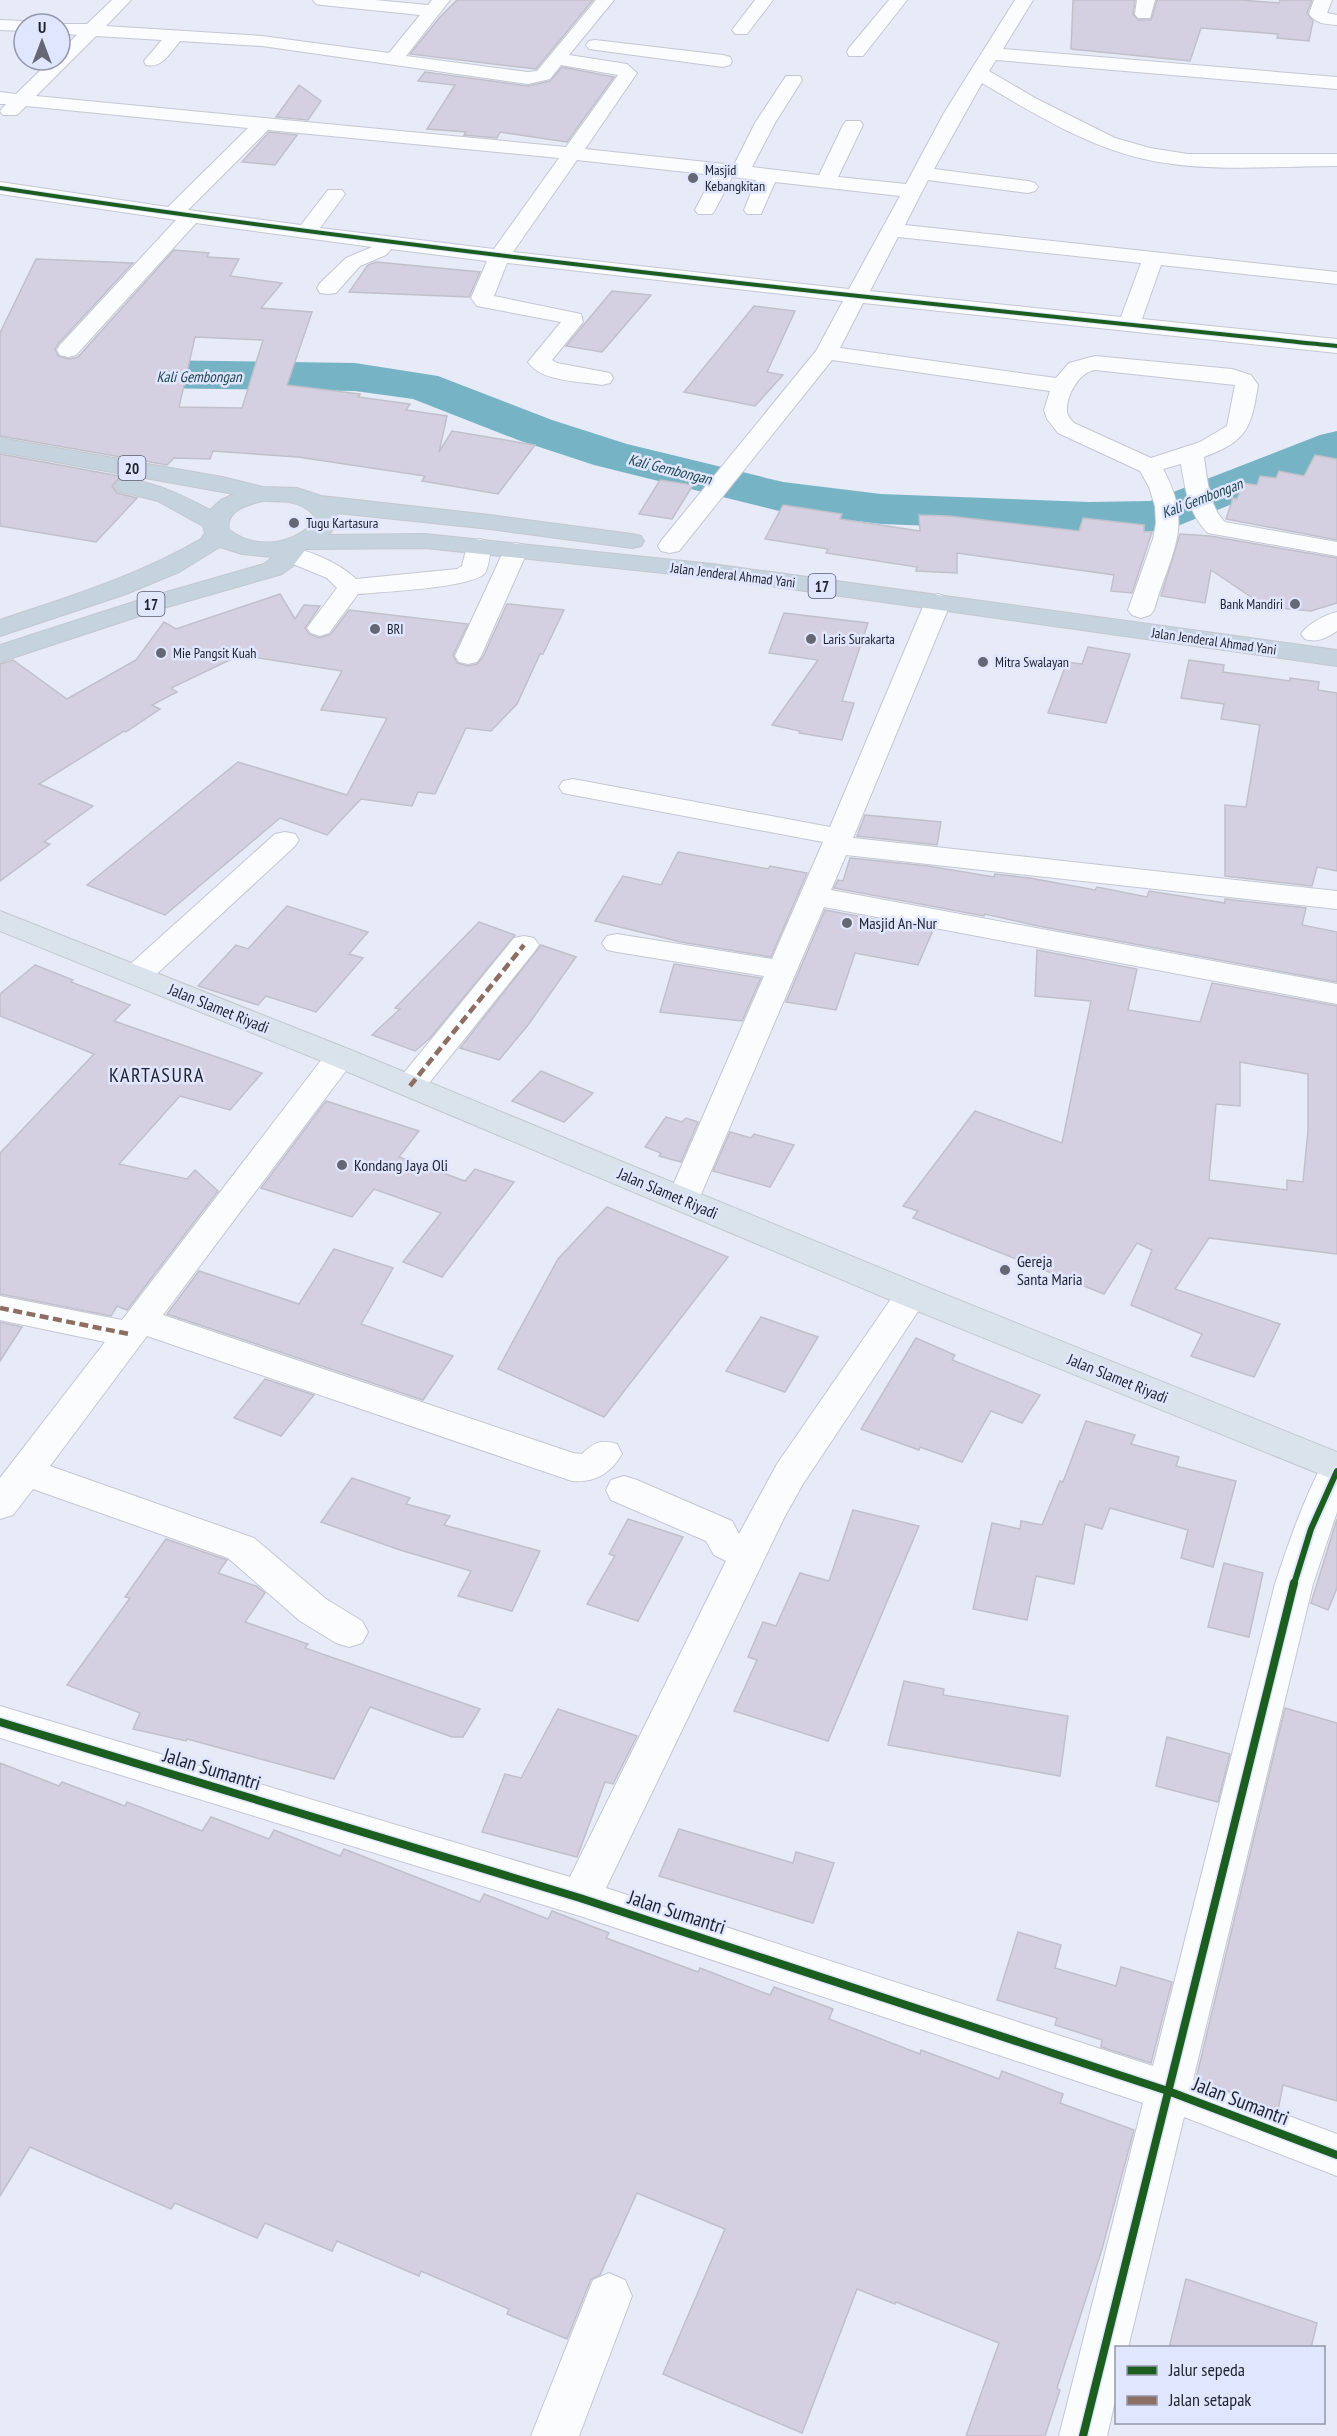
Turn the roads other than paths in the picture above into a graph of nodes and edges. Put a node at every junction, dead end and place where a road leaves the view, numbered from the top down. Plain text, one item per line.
1 (122, 0) edge
2 (322, 0) edge
3 (605, 0) edge
4 (764, 0) edge
5 (898, 0) edge
6 (1024, 0) edge
7 (1323, 0) edge
8 (437, 6) edge
9 (1337, 20) edge
10 (72, 28) edge
11 (90, 29) junction
12 (741, 30) dead end
13 (176, 35) junction
14 (570, 42) junction
15 (856, 52) dead end
16 (992, 54) junction
17 (394, 59) junction
18 (555, 59) junction
19 (153, 61) dead end
20 (723, 61) dead end
21 (980, 74) junction
22 (793, 81) dead end
23 (1337, 83) edge
24 (0, 98) edge
25 (21, 100) junction
26 (0, 121) edge
27 (264, 123) junction
28 (853, 125) dead end
29 (571, 153) junction
30 (1337, 160) edge
31 (733, 171) junction
32 (768, 175) junction
33 (826, 182) junction
34 (916, 182) junction
35 (1028, 187) dead end
36 (0, 188) edge
37 (334, 194) dead end
38 (705, 210) dead end
39 (754, 210) dead end
40 (180, 217) junction
41 (893, 230) junction
42 (306, 233) junction
43 (385, 243) junction
44 (500, 256) junction
45 (1152, 258) junction
46 (1337, 278) edge
47 (328, 288) dead end
48 (857, 295) junction
49 (1138, 325) junction
50 (1337, 346) edge
51 (68, 350) dead end
52 (826, 353) junction
53 (1114, 365) junction
54 (602, 378) dead end
55 (1065, 386) junction
56 (0, 445) edge
57 (1191, 452) junction
58 (0, 464) edge
59 (1149, 466) junction
60 (263, 494) junction
61 (315, 503) junction
62 (216, 527) junction
63 (478, 546) junction
64 (670, 546) junction
65 (296, 547) junction
66 (1337, 549) edge
67 (516, 550) junction
68 (350, 587) junction
69 (938, 602) junction
70 (1141, 610) junction
71 (1337, 620) edge
72 (0, 628) edge
73 (320, 628) dead end
74 (1326, 636) edge
75 (0, 654) edge
76 (468, 656) dead end
77 (1337, 658) edge
78 (573, 787) dead end
79 (285, 840) dead end
80 (838, 841) junction
81 (814, 896) junction
82 (1337, 900) edge
83 (0, 920) edge
84 (617, 942) dead end
85 (524, 945) dead end
86 (782, 970) junction
87 (137, 975) junction
88 (1337, 994) edge
89 (340, 1057) junction
90 (410, 1086) junction
91 (683, 1199) junction
92 (912, 1295) junction
93 (0, 1308) edge
94 (134, 1327) junction
95 (604, 1454) dead end
96 (1337, 1469) edge
97 (26, 1472) junction
98 (624, 1490) dead end
99 (0, 1505) edge
100 (748, 1555) junction
101 (349, 1632) dead end
102 (0, 1722) edge
103 (580, 1898) junction
104 (1168, 2091) junction
105 (1337, 2155) edge
106 (609, 2296) dead end
107 (555, 2436) edge
108 (1083, 2436) edge

1 - 11 street
2 - 8 street
3 - 14 street
4 - 12 street
5 - 15 street
6 - 16 street
7 - 9 street
8 - 17 street
10 - 11 street
11 - 13 street
11 - 25 street
13 - 17 street
13 - 19 street
14 - 18 street
14 - 20 street
16 - 21 street
16 - 23 street
17 - 18 street
18 - 29 street
21 - 30 street
21 - 34 street
22 - 31 street
24 - 25 street
25 - 26 street
25 - 27 street
27 - 29 street
27 - 40 street
28 - 33 street
29 - 31 street
29 - 44 street
31 - 32 street
31 - 38 street
32 - 33 street
32 - 39 street
33 - 34 street
34 - 35 street
34 - 41 street
36 - 40 street
37 - 42 street
40 - 42 street
40 - 51 street
41 - 45 street
41 - 48 street
42 - 43 street
43 - 44 street
43 - 47 street
44 - 48 street
44 - 54 street
45 - 46 street
45 - 49 street
48 - 49 street
48 - 52 street
49 - 50 street
49 - 53 street
52 - 55 street
52 - 64 street
53 - 55 street
53 - 57 street
55 - 59 street
56 - 60 highway, 20
57 - 59 street
57 - 66 street
58 - 62 highway, 20
59 - 70 street
60 - 61 highway, 17
60 - 62 highway, 17
61 - 64 highway, Jalan Jenderal Ahmad Yani / 17
61 - 65 highway, 17
62 - 65 highway, 17
62 - 72 highway, 17
63 - 65 highway, Jalan Jenderal Ahmad Yani / 17
63 - 67 highway, Jalan Jenderal Ahmad Yani / 17
63 - 68 street
64 - 70 highway, Jalan Jenderal Ahmad Yani / 17
65 - 68 street
65 - 75 highway, 17
67 - 69 highway, Jalan Jenderal Ahmad Yani / 17
67 - 76 street
68 - 73 street
69 - 77 highway, Jalan Jenderal Ahmad Yani / 17
69 - 80 street
70 - 74 highway, Jalan Jenderal Ahmad Yani / 17
71 - 74 street
78 - 80 street
79 - 87 street
80 - 81 street
80 - 82 street
81 - 86 street
81 - 88 street
83 - 87 main road, Jalan Slamet Riyadi
84 - 86 street
85 - 90 street
86 - 91 street
87 - 89 main road, Jalan Slamet Riyadi
89 - 90 main road, Jalan Slamet Riyadi
89 - 94 street
90 - 91 main road, Jalan Slamet Riyadi
91 - 92 main road, Jalan Slamet Riyadi
92 - 96 main road, Jalan Slamet Riyadi
92 - 100 street
93 - 94 street
94 - 95 street
94 - 97 street
96 - 104 street
97 - 99 street
97 - 101 street
98 - 100 street
100 - 103 street
102 - 103 street, Jalan Sumantri
103 - 104 street, Jalan Sumantri
104 - 105 street, Jalan Sumantri
104 - 108 street
106 - 107 street

